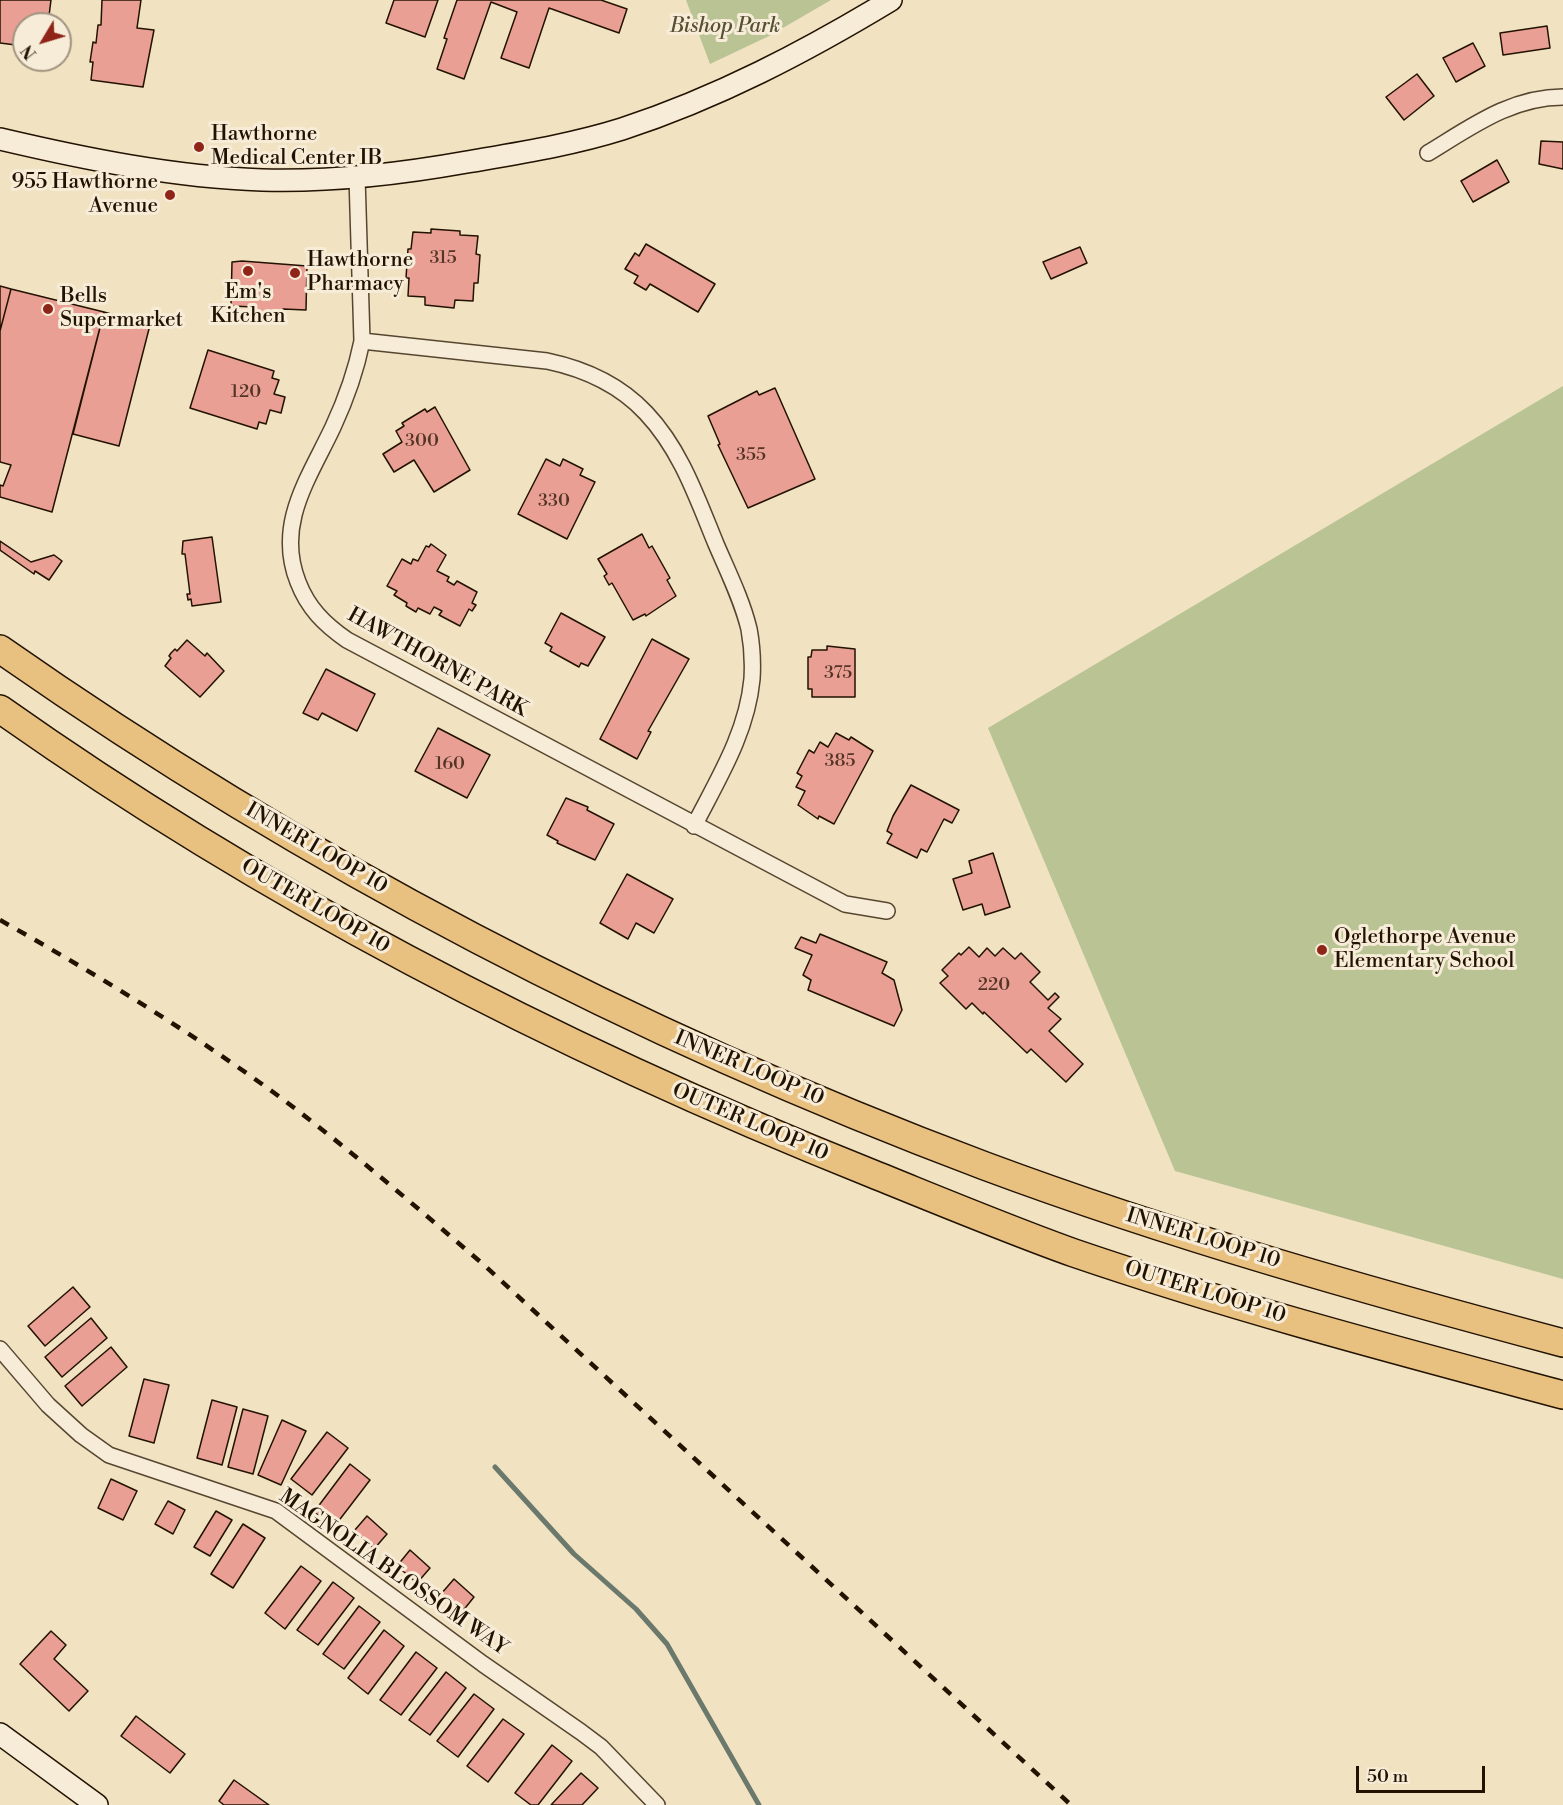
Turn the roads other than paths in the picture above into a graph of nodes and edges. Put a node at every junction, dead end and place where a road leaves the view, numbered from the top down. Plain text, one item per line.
1 (891, 0) edge
2 (1563, 97) edge
3 (0, 139) edge
4 (1428, 153) dead end
5 (357, 177) junction
6 (362, 341) junction
7 (0, 648) edge
8 (0, 709) edge
9 (0, 722) edge
10 (80, 766) junction
11 (694, 826) junction
12 (887, 911) dead end
13 (1563, 1342) edge
14 (0, 1349) edge
15 (1563, 1395) edge
16 (0, 1734) edge
17 (97, 1805) edge
18 (657, 1805) edge

1 - 5 main road
2 - 4 street
3 - 5 main road
5 - 6 street, HAWTHORNE PARK
6 - 11 street, HAWTHORNE PARK
6 - 11 street
7 - 13 highway, INNER LOOP 10
8 - 10 highway, OUTER LOOP 10
9 - 10 highway
10 - 15 highway, OUTER LOOP 10
11 - 12 street, HAWTHORNE PARK
14 - 18 street, MAGNOLIA BLOSSOM WAY
16 - 17 main road

